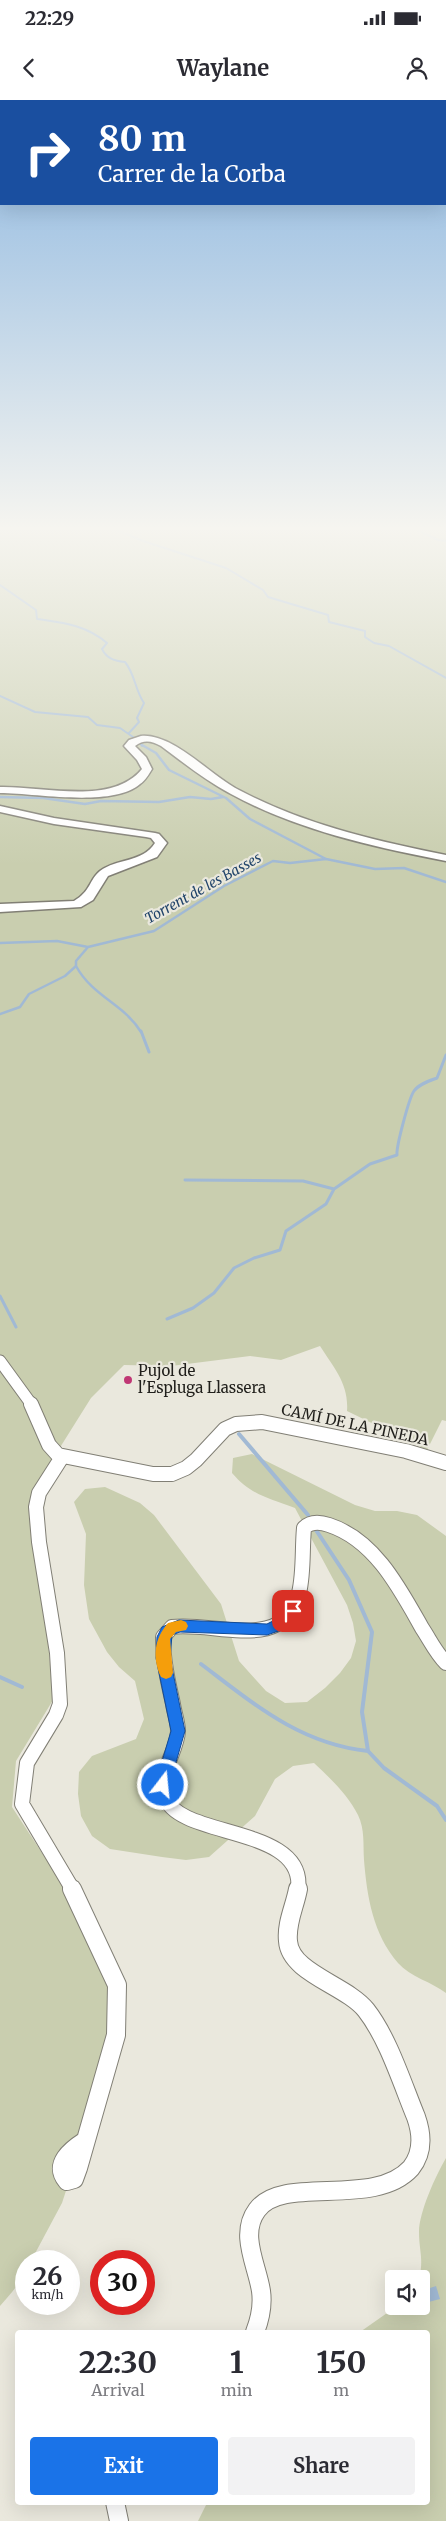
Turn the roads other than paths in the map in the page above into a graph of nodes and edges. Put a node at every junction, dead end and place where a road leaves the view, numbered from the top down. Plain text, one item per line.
1 (0, 790) edge
2 (0, 810) edge
3 (446, 858) edge
4 (0, 908) edge
5 (0, 1362) edge
6 (62, 1457) junction
7 (446, 1463) edge
8 (446, 1663) edge
9 (85, 2141) dead end
10 (256, 2330) edge
11 (116, 2505) edge
12 (119, 2521) edge

1 - 3 street
2 - 4 street
5 - 6 street
6 - 7 street, CAMÍ DE LA PINEDA
6 - 9 street
8 - 10 street
11 - 12 street

